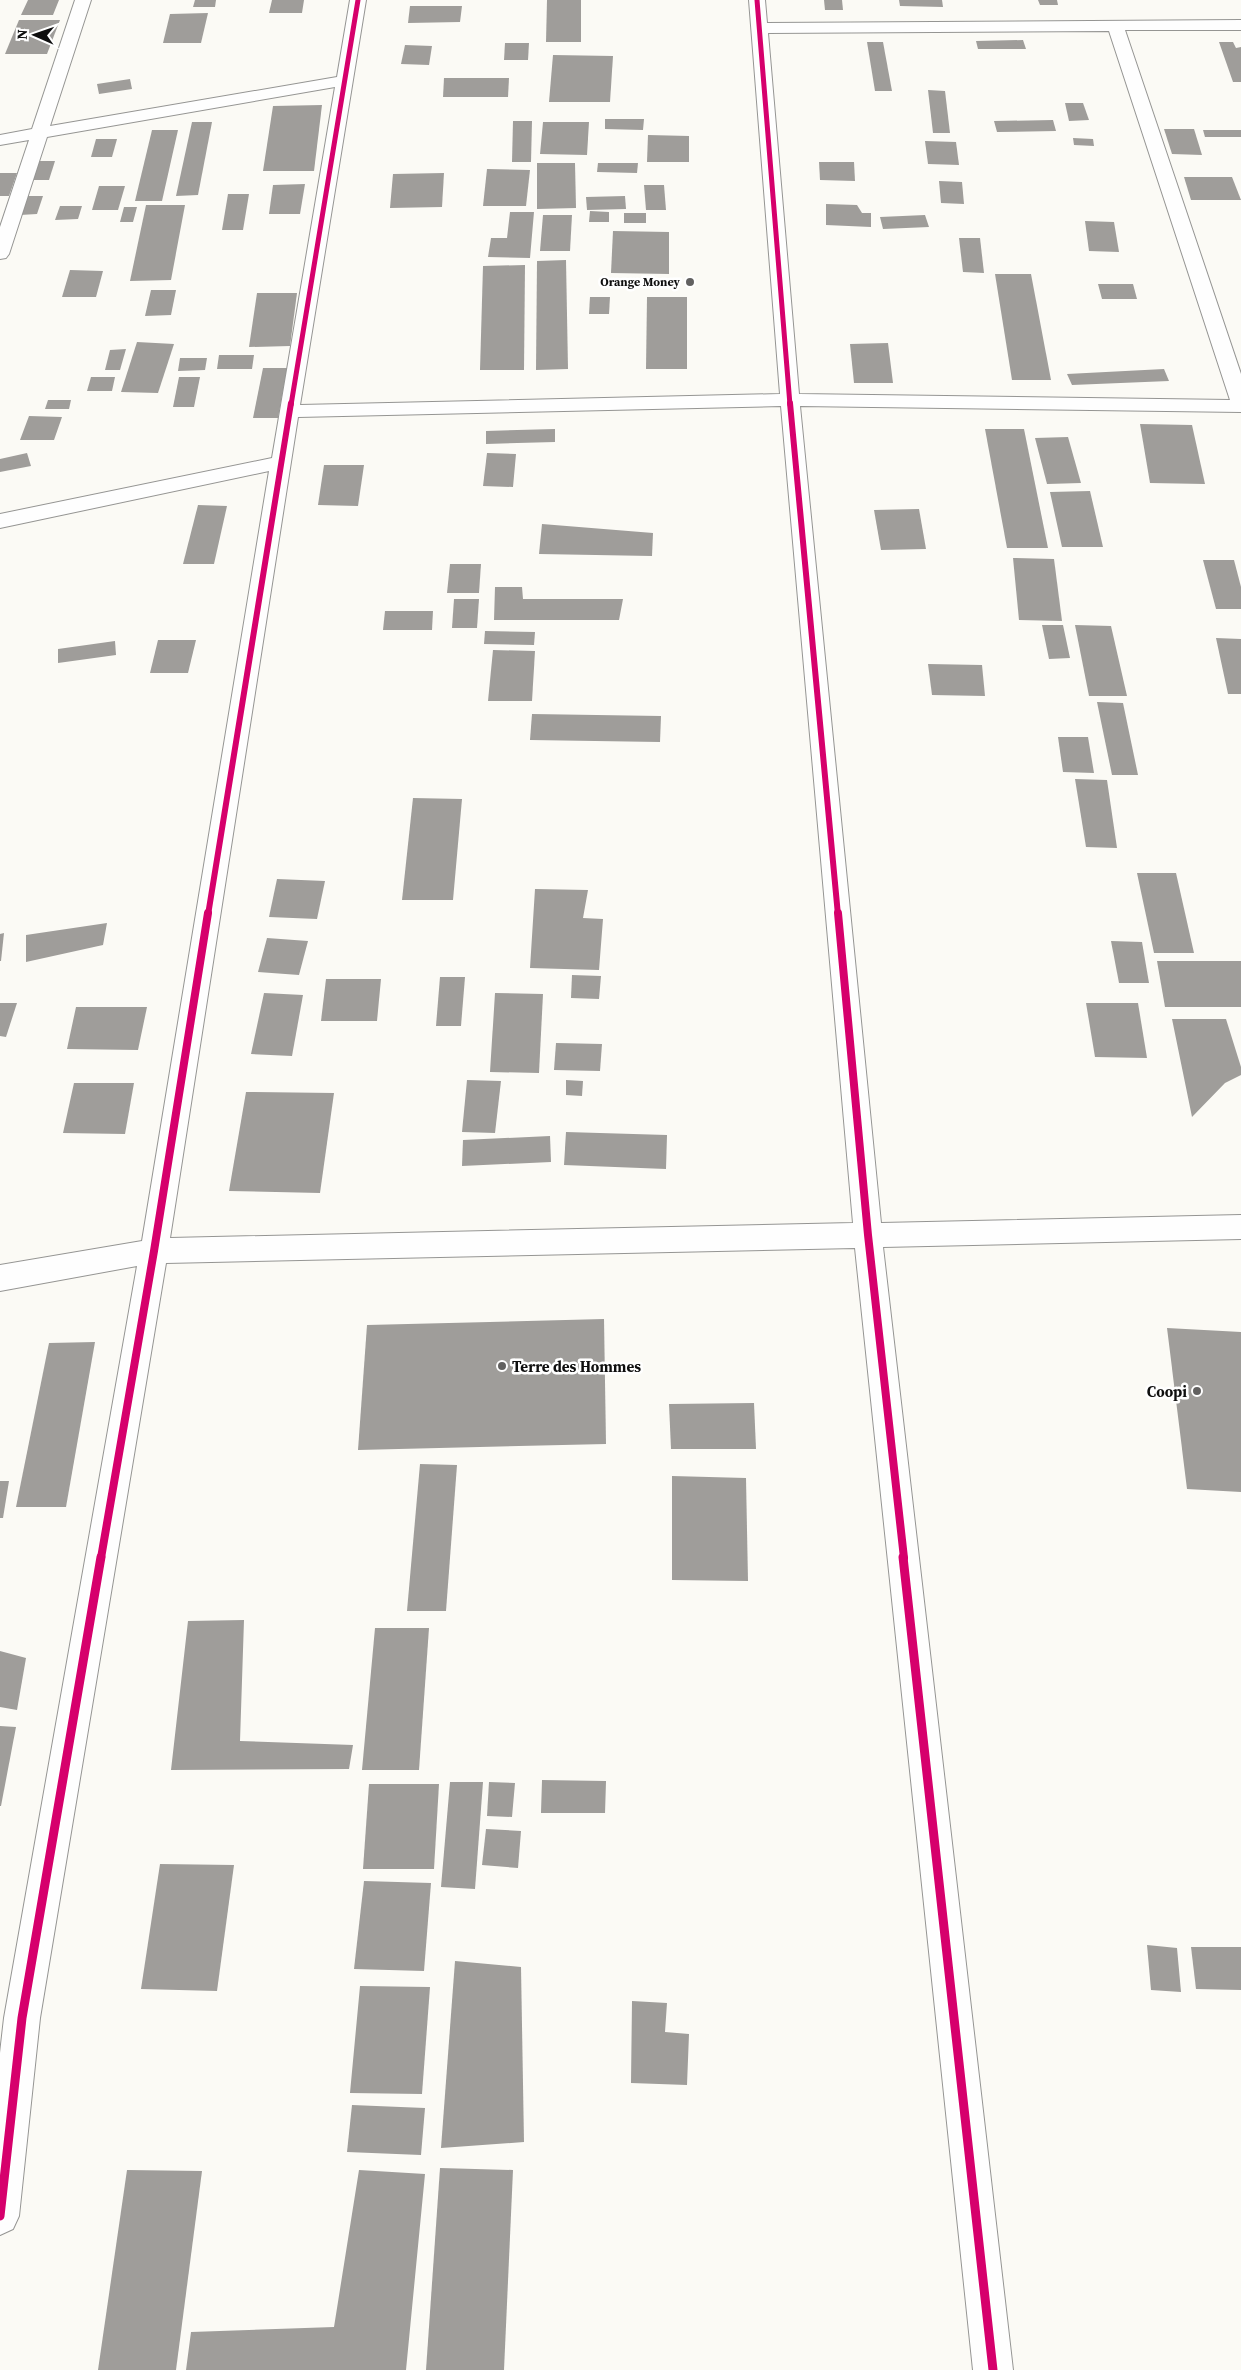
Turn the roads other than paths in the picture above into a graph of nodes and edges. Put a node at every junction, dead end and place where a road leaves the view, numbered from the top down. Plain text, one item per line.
1 (83, 0) edge
2 (358, 0) edge
3 (756, 0) edge
4 (1115, 25) junction
5 (1241, 25) edge
6 (759, 28) junction
7 (344, 81) junction
8 (41, 133) junction
9 (0, 140) edge
10 (0, 254) edge
11 (790, 400) junction
12 (1241, 405) edge
13 (290, 411) junction
14 (281, 462) junction
15 (0, 521) edge
16 (1241, 1227) edge
17 (868, 1235) junction
18 (154, 1251) junction
19 (0, 1278) edge
20 (11, 2022) edge
21 (0, 2216) edge
22 (993, 2370) edge

1 - 8 street
2 - 7 street
3 - 6 street
4 - 5 street
4 - 6 street
4 - 12 street
6 - 11 street
7 - 8 street
7 - 13 street
8 - 9 street
8 - 10 street
11 - 12 street
11 - 13 street
11 - 17 street
13 - 14 street
14 - 15 street
14 - 18 street
16 - 17 street
17 - 18 street
17 - 22 street
18 - 19 street
18 - 20 street
20 - 21 street

